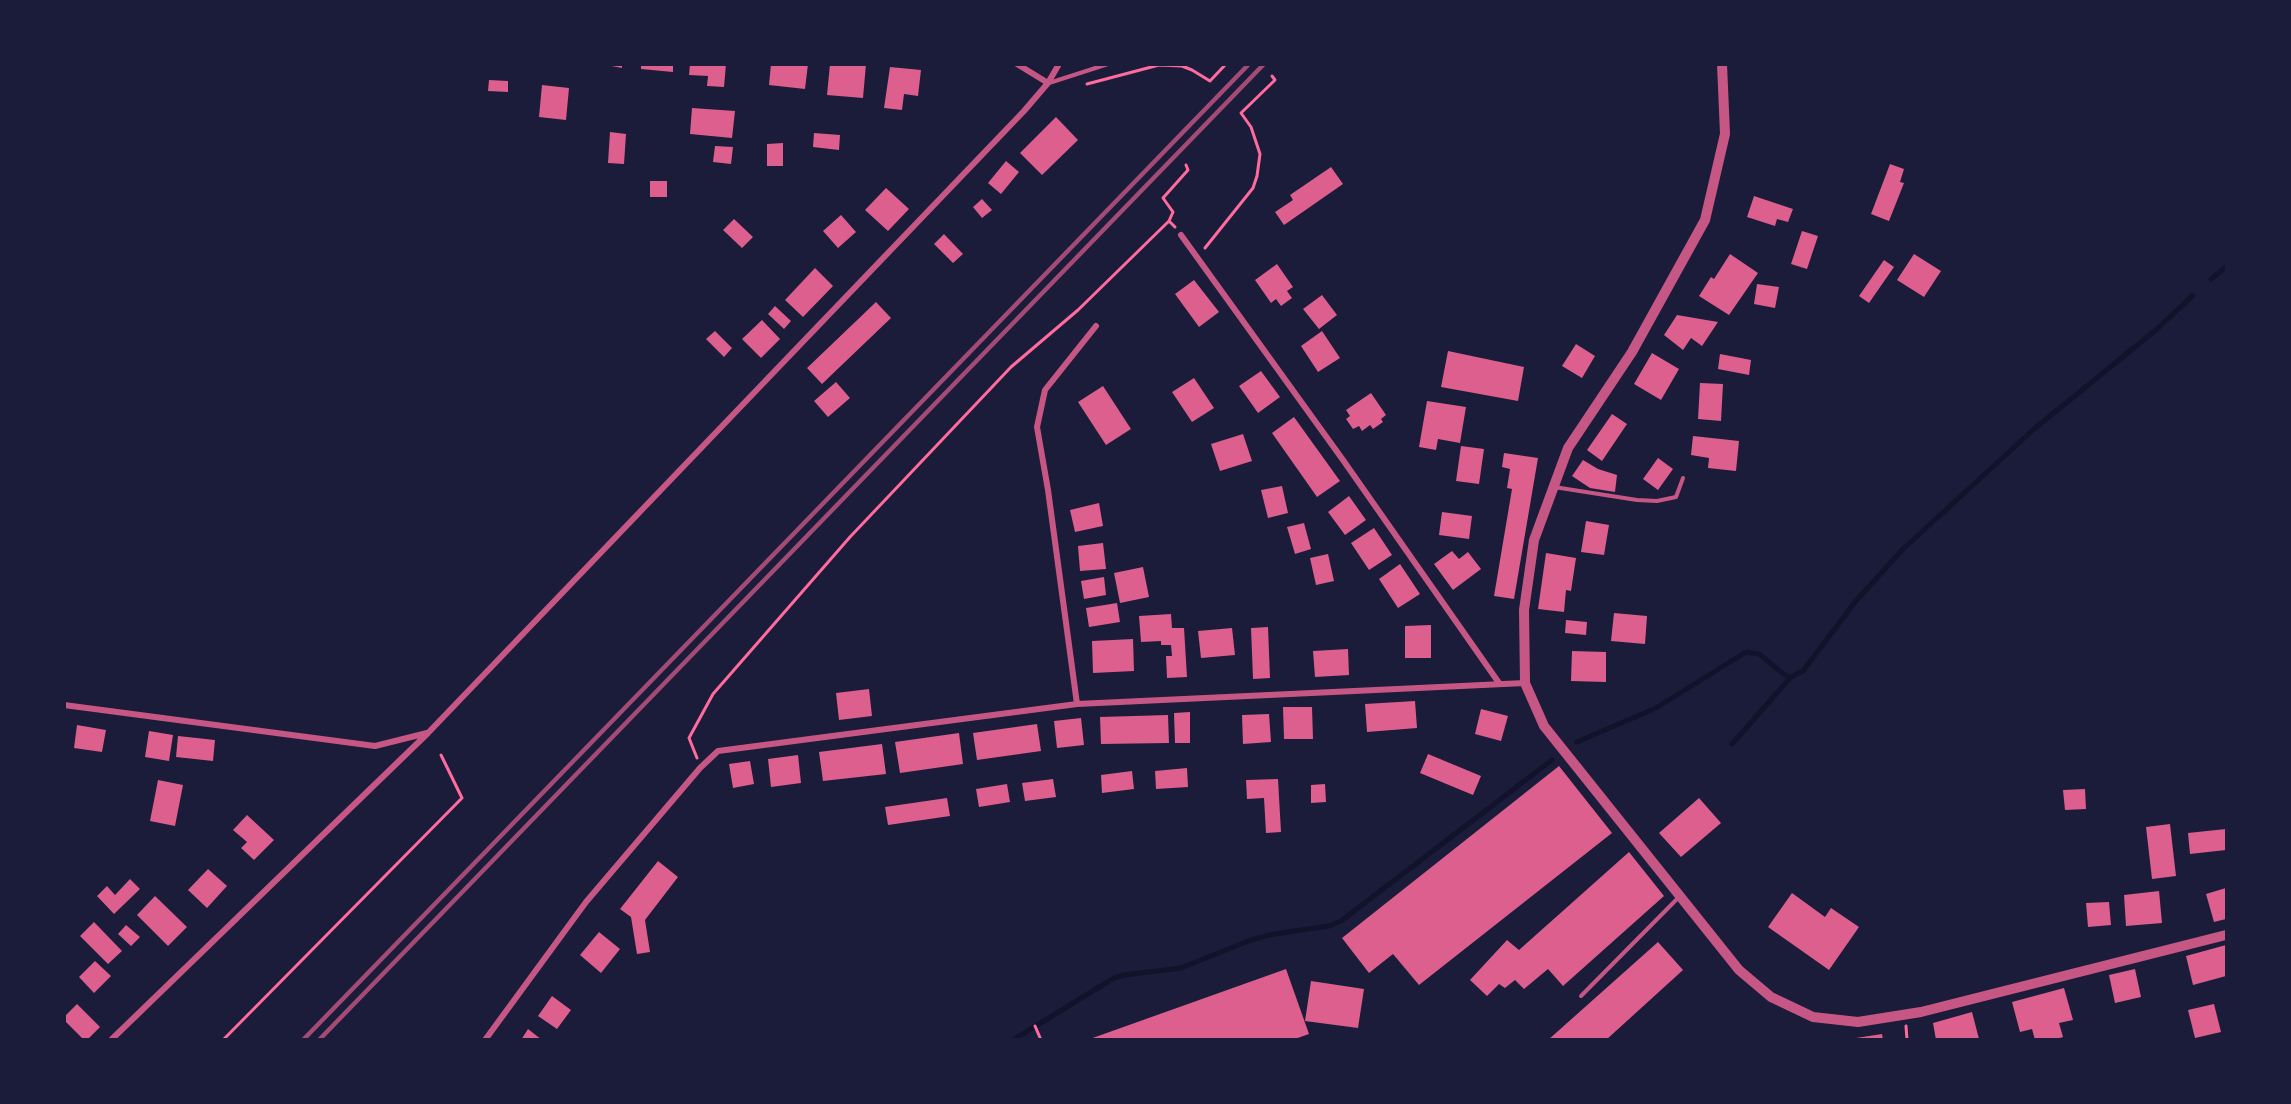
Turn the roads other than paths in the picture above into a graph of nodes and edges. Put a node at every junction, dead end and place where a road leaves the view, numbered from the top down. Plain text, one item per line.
1 (1017, 64) edge
2 (1059, 64) edge
3 (1108, 64) edge
4 (1722, 64) edge
5 (1048, 83) junction
6 (1181, 235) road end
7 (1096, 326) dead end
8 (1683, 478) dead end
9 (1554, 487) junction
10 (1499, 683) junction
11 (1525, 683) junction
12 (1077, 704) junction
13 (64, 705) edge
14 (428, 733) junction
15 (1679, 896) junction
16 (2226, 935) edge
17 (1581, 996) dead end
18 (111, 1040) edge
19 (485, 1040) edge

1 - 5 street
2 - 5 street
3 - 5 lane
4 - 9 street
5 - 14 street
6 - 10 street
7 - 12 street
8 - 9 lane
9 - 11 street
10 - 11 street
10 - 12 street
11 - 15 street
12 - 19 street
13 - 14 street
14 - 18 street
15 - 16 street
15 - 17 lane

